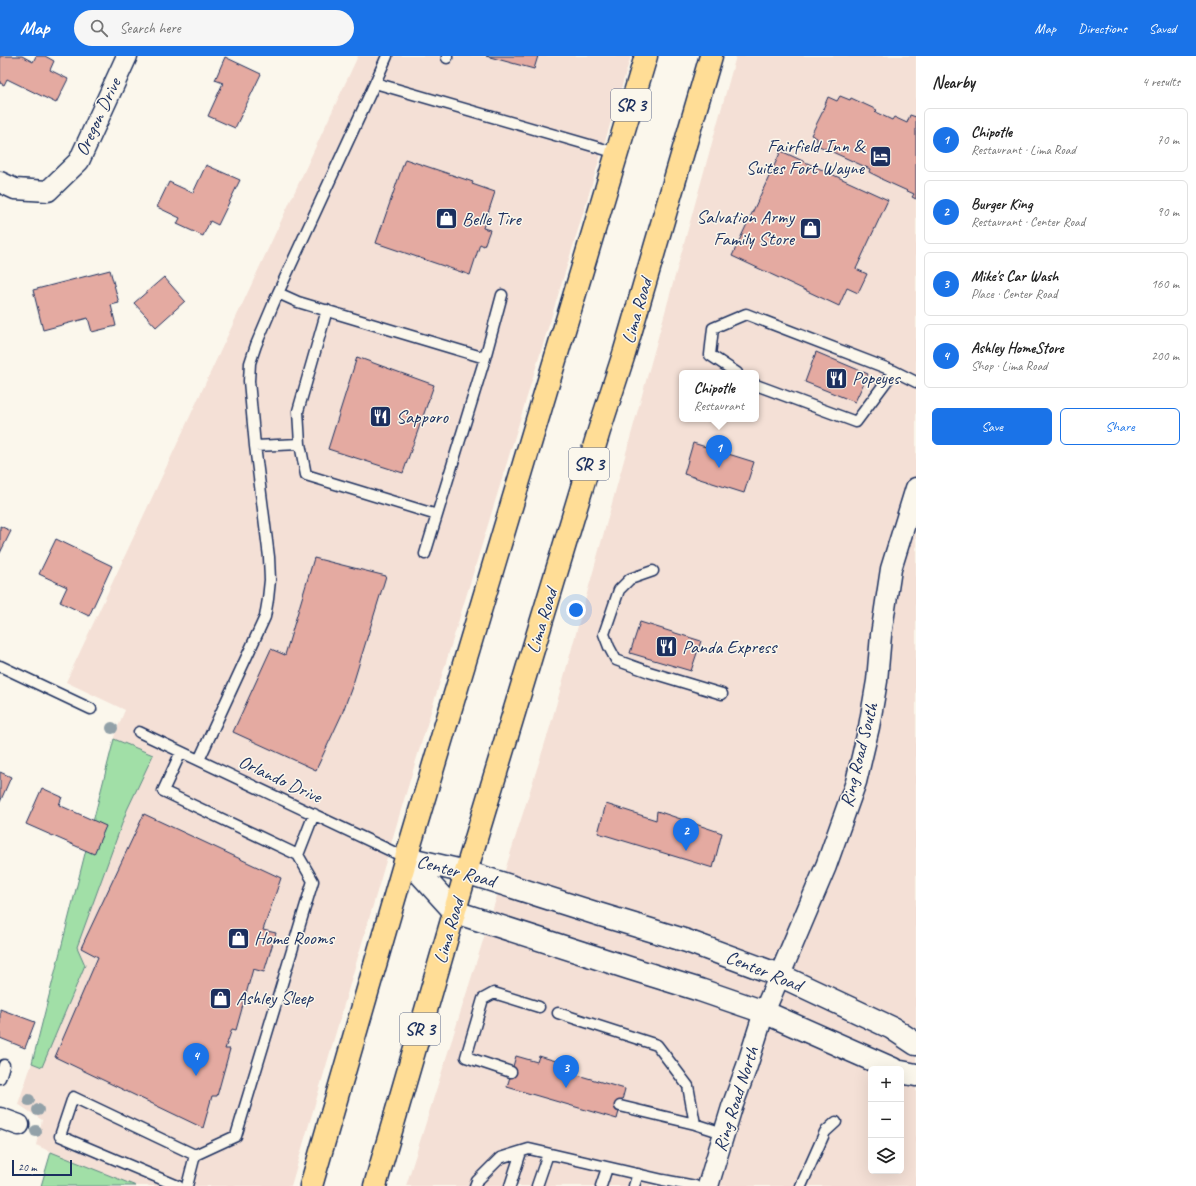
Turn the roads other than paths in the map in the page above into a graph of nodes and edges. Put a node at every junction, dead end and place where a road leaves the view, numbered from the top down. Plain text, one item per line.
1 (126, 56) edge
2 (387, 56) edge
3 (646, 56) edge
4 (711, 56) edge
5 (375, 83) junction
6 (617, 153) junction
7 (0, 182) edge
8 (278, 293) junction
9 (502, 295) dead end
10 (327, 310) junction
11 (485, 358) junction
12 (732, 370) edge
13 (894, 371) junction
14 (916, 382) edge
15 (759, 386) edge
16 (300, 444) junction
17 (255, 446) junction
18 (916, 488) edge
19 (437, 515) junction
20 (425, 554) dead end
21 (653, 571) dead end
22 (0, 666) edge
23 (722, 694) dead end
24 (91, 709) dead end
25 (139, 732) dead end
26 (181, 752) junction
27 (199, 760) junction
28 (314, 814) junction
29 (298, 855) junction
30 (406, 858) junction
31 (466, 872) junction
32 (455, 912) junction
33 (779, 975) junction
34 (539, 1007) dead end
35 (764, 1012) junction
36 (558, 1014) dead end
37 (916, 1044) edge
38 (4, 1065) dead end
39 (886, 1066) edge
40 (511, 1072) dead end
41 (904, 1073) edge
42 (916, 1075) edge
43 (0, 1078) edge
44 (620, 1106) dead end
45 (0, 1118) edge
46 (836, 1122) dead end
47 (696, 1124) junction
48 (19, 1125) dead end
49 (724, 1133) junction
50 (521, 1152) junction
51 (548, 1154) junction
52 (195, 1155) junction
53 (607, 1168) junction
54 (638, 1174) junction
55 (662, 1183) edge
56 (178, 1186) edge
57 (186, 1186) edge
58 (311, 1186) edge
59 (375, 1186) edge
60 (475, 1186) edge
61 (510, 1186) edge
62 (537, 1186) edge
63 (601, 1186) edge
64 (634, 1186) edge
65 (695, 1186) edge
66 (708, 1186) edge
67 (801, 1186) edge

1 - 7 street, Oregon Drive
2 - 5 lane
3 - 6 highway, SR 3
4 - 31 highway, Lima Road / SR 3
5 - 6 lane
5 - 8 lane
6 - 30 highway, SR 3
8 - 10 lane
8 - 17 lane
9 - 11 lane
10 - 11 lane
10 - 16 lane
11 - 19 lane
12 - 13 lane
13 - 14 lane
13 - 15 lane
16 - 17 lane
16 - 19 lane
17 - 27 lane
18 - 33 street, Ring Road South
19 - 20 lane
21 - 23 lane
22 - 24 lane
25 - 26 lane, Orlando Drive
26 - 27 lane, Orlando Drive
26 - 29 lane
27 - 28 lane, Orlando Drive
28 - 29 lane
28 - 30 lane, Orlando Drive
29 - 52 lane
30 - 31 street, Center Road
30 - 32 street, Center Road
30 - 58 highway, SR 3
31 - 32 highway, Lima Road / SR 3
31 - 33 street, Center Road
32 - 35 street, Center Road
32 - 59 highway, Lima Road / SR 3
33 - 35 street, Ring Road South
33 - 37 street, Center Road
34 - 40 lane
35 - 39 street, Center Road
35 - 49 street, Ring Road North
36 - 47 lane
38 - 43 lane
41 - 42 street
44 - 47 lane
45 - 48 street
46 - 67 lane
47 - 49 lane
49 - 66 street, Ring Road North
50 - 51 lane
50 - 60 lane
50 - 61 lane
51 - 53 lane
51 - 62 lane
52 - 56 lane
52 - 57 lane
53 - 54 lane
53 - 63 lane
54 - 55 lane
54 - 64 lane
55 - 65 lane

